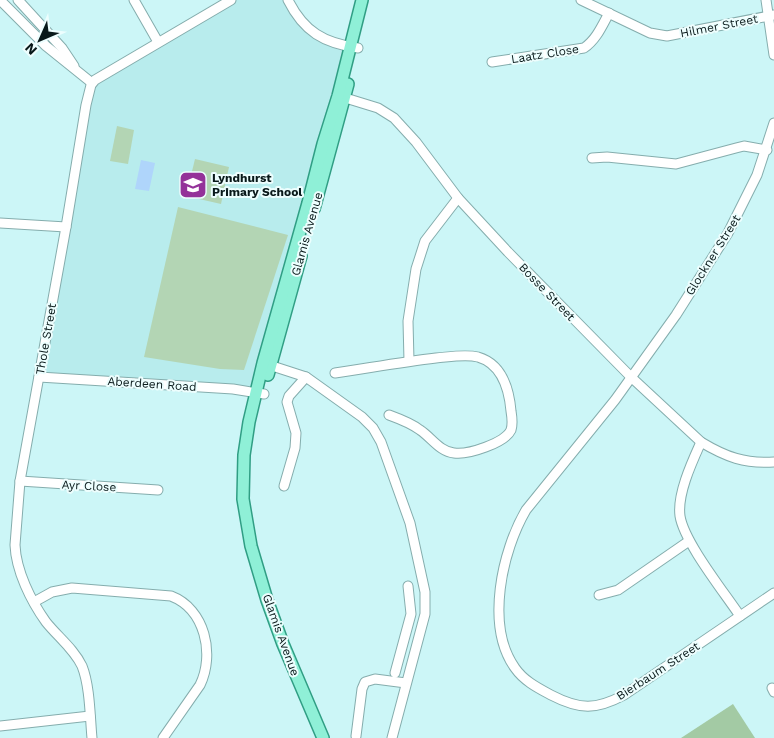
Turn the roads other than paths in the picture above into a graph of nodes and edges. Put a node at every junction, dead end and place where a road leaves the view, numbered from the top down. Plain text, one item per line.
1 (0, 0) edge
2 (18, 0) edge
3 (134, 0) edge
4 (231, 0) edge
5 (288, 0) edge
6 (362, 0) edge
7 (369, 0) edge
8 (581, 0) edge
9 (766, 0) edge
10 (608, 13) junction
11 (771, 16) edge
12 (158, 42) junction
13 (354, 47) junction
14 (774, 55) edge
15 (492, 62) dead end
16 (77, 71) junction
17 (92, 83) junction
18 (342, 97) junction
19 (774, 124) edge
20 (766, 150) junction
21 (592, 158) dead end
22 (458, 198) junction
23 (0, 223) edge
24 (66, 227) junction
25 (410, 361) junction
26 (267, 364) junction
27 (335, 373) dead end
28 (39, 377) junction
29 (306, 377) junction
30 (631, 377) junction
31 (260, 393) junction
32 (389, 416) dead end
33 (701, 442) junction
34 (774, 462) edge
35 (20, 481) junction
36 (284, 486) dead end
37 (158, 490) dead end
38 (689, 540) junction
39 (408, 586) dead end
40 (774, 593) edge
41 (599, 595) dead end
42 (34, 602) junction
43 (740, 616) junction
44 (395, 673) dead end
45 (406, 683) junction
46 (90, 716) junction
47 (0, 726) edge
48 (356, 736) dead end
49 (92, 738) edge
50 (163, 738) edge
51 (323, 738) edge
52 (392, 738) edge

1 - 16 street
2 - 16 street
3 - 12 street
4 - 12 street
5 - 13 street
6 - 13 main road, Glamis Avenue
7 - 13 main road, Glamis Avenue
8 - 10 street, Hilmer Street
9 - 11 street
10 - 11 street, Hilmer Street
10 - 15 street, Laatz Close
11 - 14 street
12 - 17 street
13 - 18 main road, Glamis Avenue
16 - 17 street
17 - 24 street, Thole Street
18 - 22 street, Bosse Street
18 - 26 main road, Glamis Avenue
19 - 20 street, Glockner Street
20 - 21 street
20 - 30 street, Glockner Street
22 - 25 street
22 - 30 street, Bosse Street
23 - 24 street
24 - 28 street, Thole Street
25 - 27 street
25 - 32 street
26 - 29 street
26 - 31 main road, Glamis Avenue
28 - 31 street, Aberdeen Road
28 - 35 street, Thole Street
29 - 36 street
29 - 45 street
30 - 33 street, Bosse Street
30 - 43 street, Bierbaum Street
31 - 51 main road, Glamis Avenue
33 - 34 street, Bosse Street
33 - 38 street
35 - 37 street, Ayr Close
35 - 42 street, Thole Street
38 - 41 street
38 - 43 street
39 - 44 street
40 - 43 street, Bierbaum Street
42 - 46 street, Thole Street
42 - 50 street
45 - 48 street
45 - 52 street
46 - 47 street
46 - 49 street, Thole Street

